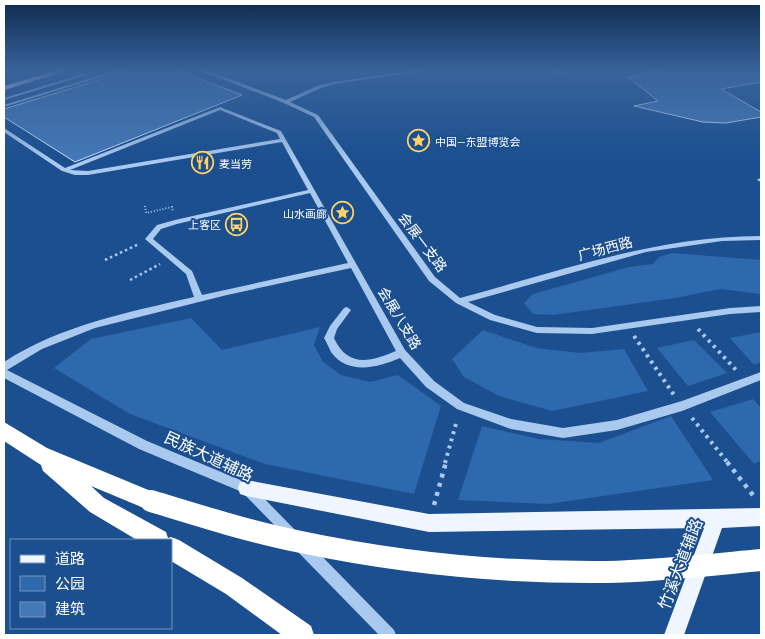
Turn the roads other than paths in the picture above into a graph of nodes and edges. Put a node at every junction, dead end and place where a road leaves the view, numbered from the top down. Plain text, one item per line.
1 (24, 100) edge
2 (280, 100) edge
3 (291, 100) edge
4 (286, 102) junction
5 (4, 106) edge
6 (4, 130) edge
7 (284, 140) junction
8 (64, 170) junction
9 (311, 191) junction
10 (761, 238) edge
11 (353, 265) junction
12 (199, 298) junction
13 (459, 301) junction
14 (346, 310) dead end
15 (761, 310) edge
16 (402, 352) junction
17 (4, 367) edge
18 (4, 373) edge
19 (761, 376) edge
20 (4, 431) edge
21 (40, 455) junction
22 (246, 488) junction
23 (761, 517) edge
24 (716, 519) junction
25 (156, 539) edge
26 (172, 549) edge
27 (761, 560) edge
28 (302, 635) edge
29 (389, 635) edge
30 (674, 635) edge

1 - 5 street
2 - 4 street, 会展一支路
3 - 4 street
4 - 13 street, 会展一支路
6 - 8 street
7 - 8 street
7 - 8 street
7 - 9 street, 会展八支路
9 - 11 street, 会展八支路
9 - 12 street
10 - 13 street, 广场西路
11 - 12 street
11 - 16 street, 会展八支路
12 - 17 street
13 - 15 street, 会展一支路
14 - 16 street
16 - 19 street, 会展八支路
18 - 22 street, 民族大道辅路
20 - 21 highway
21 - 25 highway
21 - 27 highway, bridge
22 - 24 main road
22 - 29 street, 民族大道辅路
23 - 24 main road, 竹溪大道辅路
24 - 30 main road, 竹溪大道辅路
26 - 28 highway

